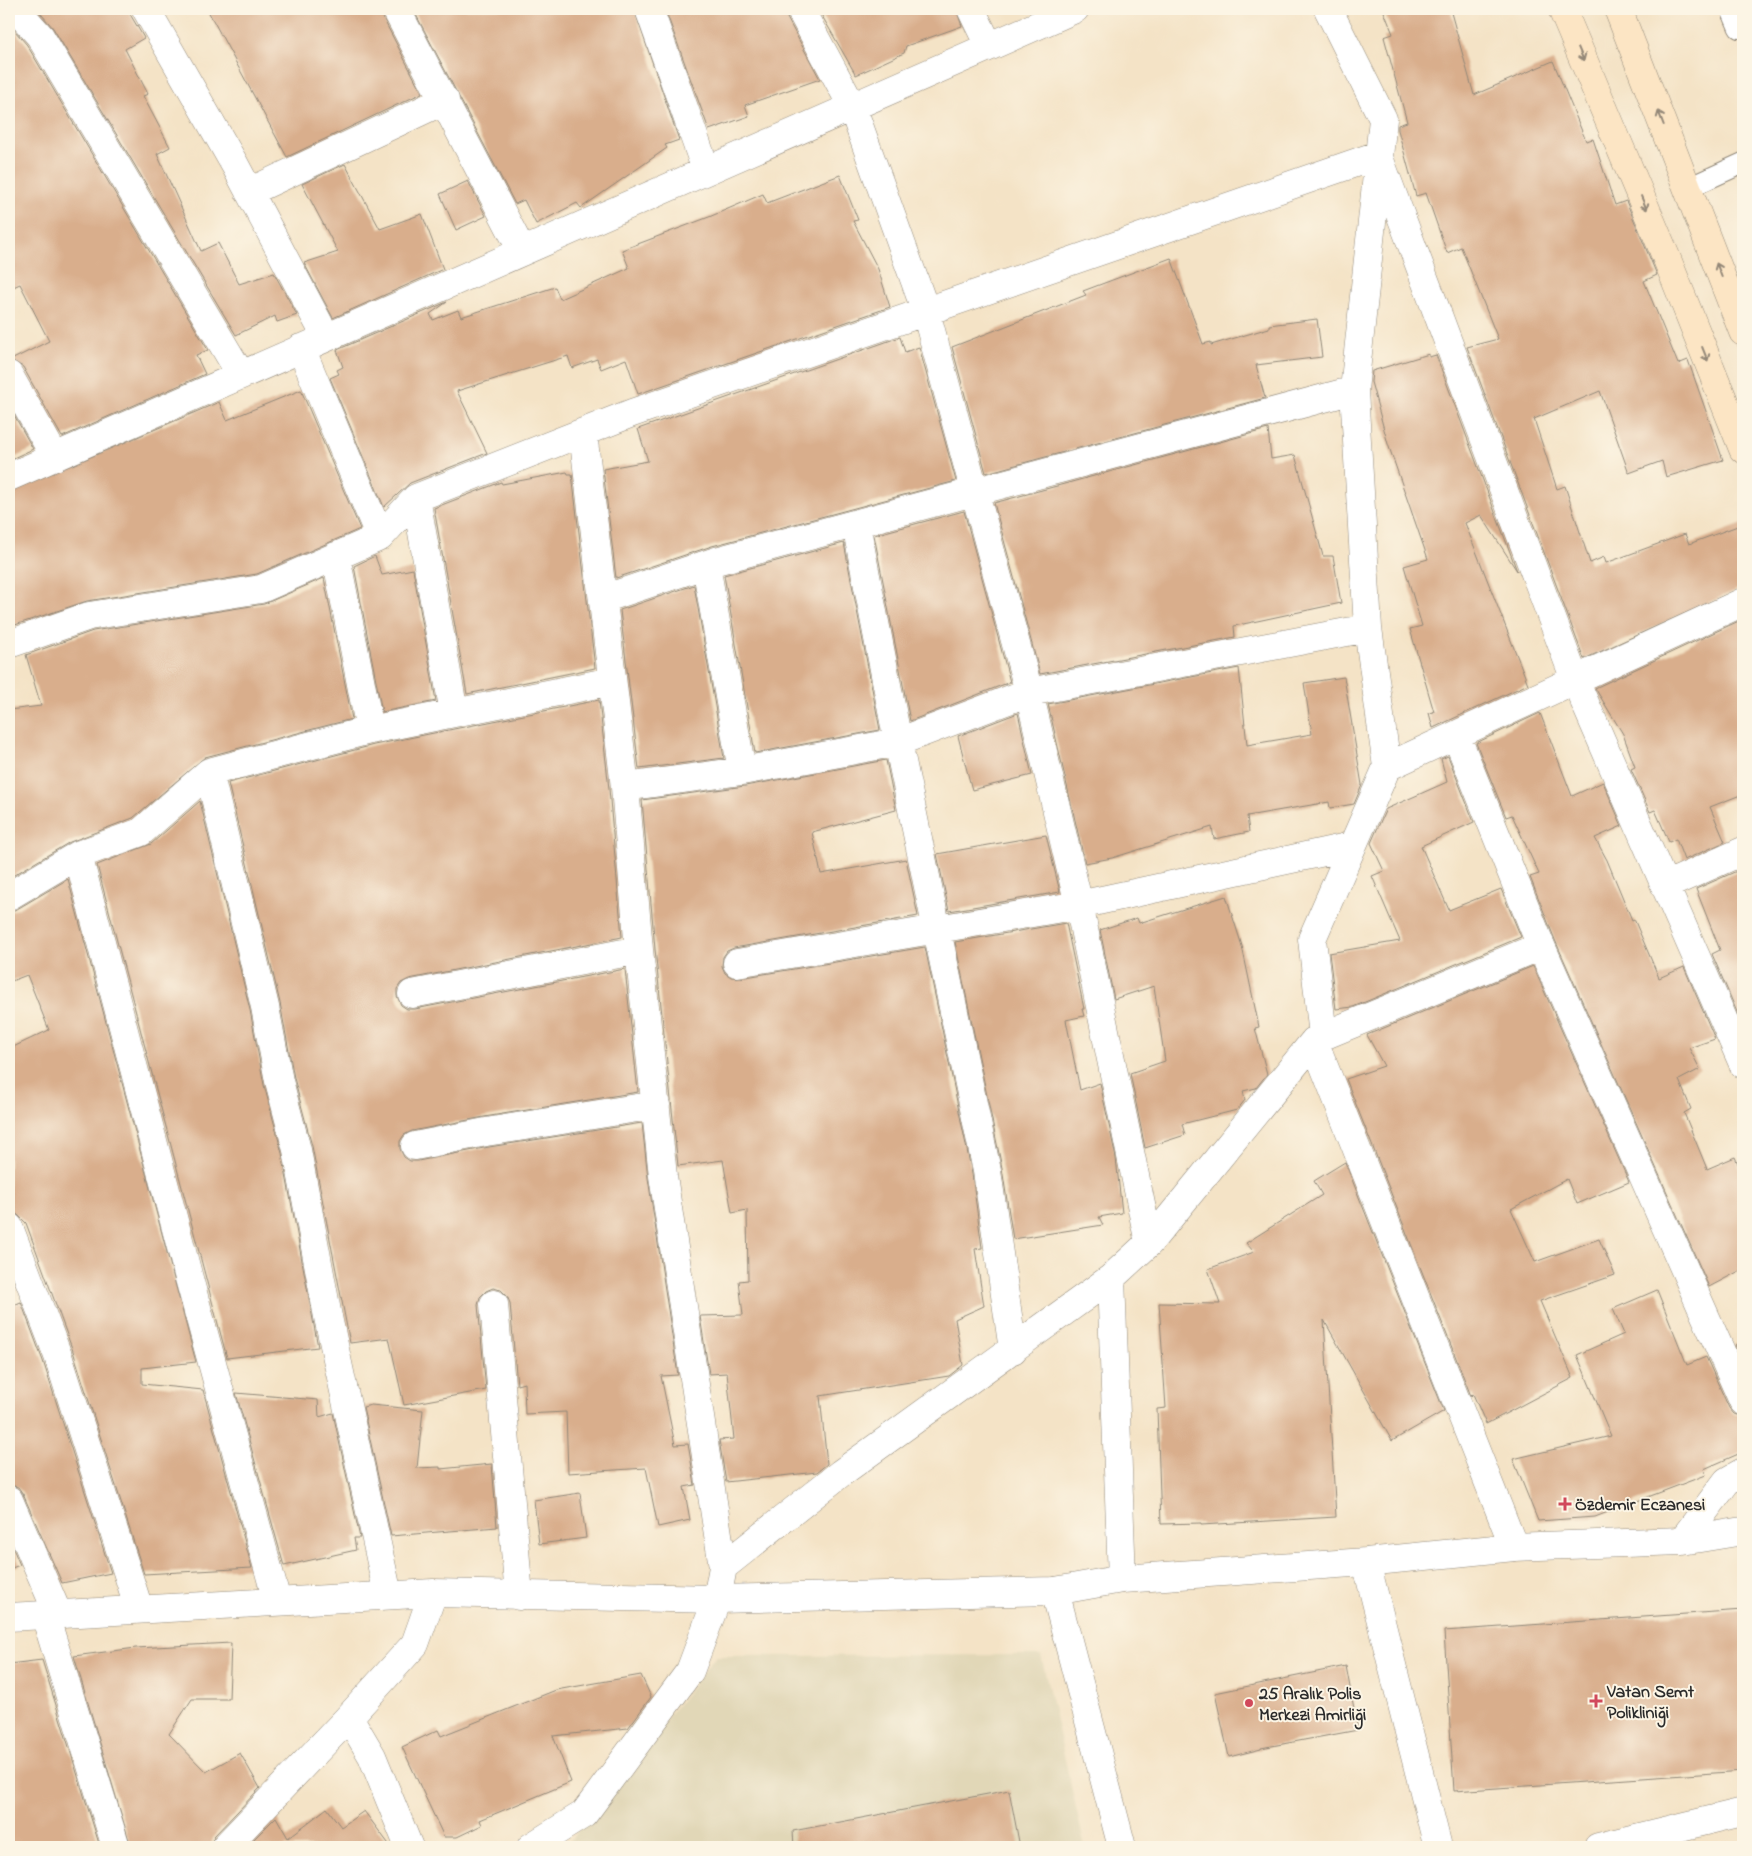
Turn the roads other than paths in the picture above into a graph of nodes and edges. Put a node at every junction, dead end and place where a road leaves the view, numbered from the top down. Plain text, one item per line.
1 (16, 9) edge
2 (146, 9) edge
3 (396, 9) edge
4 (649, 9) edge
5 (800, 9) edge
6 (971, 9) edge
7 (1075, 9) edge
8 (1328, 9) edge
9 (1562, 9) edge
10 (1618, 9) edge
11 (1731, 9) edge
12 (1739, 28) dead end
13 (989, 46) junction
14 (445, 100) junction
15 (852, 106) junction
16 (1378, 155) junction
17 (1743, 163) edge
18 (706, 170) junction
19 (1688, 188) junction
20 (249, 192) junction
21 (522, 251) junction
22 (926, 312) junction
23 (1743, 332) edge
24 (326, 337) junction
25 (302, 348) junction
26 (241, 374) junction
27 (9, 375) edge
28 (1354, 390) junction
29 (583, 433) junction
30 (1743, 449) edge
31 (55, 457) junction
32 (9, 477) edge
33 (975, 492) junction
34 (416, 498) junction
35 (856, 524) junction
36 (380, 537) junction
37 (336, 556) junction
38 (706, 565) junction
39 (603, 599) junction
40 (1743, 602) edge
41 (1368, 628) junction
42 (9, 644) edge
43 (1575, 680) junction
44 (612, 681) junction
45 (1029, 692) junction
46 (454, 713) junction
47 (370, 730) junction
48 (1456, 735) junction
49 (898, 742) junction
50 (1387, 767) junction
51 (742, 771) junction
52 (209, 772) junction
53 (624, 787) junction
54 (1352, 846) junction
55 (1743, 851) edge
56 (78, 855) junction
57 (1665, 886) junction
58 (9, 896) edge
59 (1079, 905) junction
60 (937, 929) junction
61 (1541, 946) junction
62 (639, 950) junction
63 (738, 963) dead end
64 (412, 994) dead end
65 (1318, 1039) junction
66 (1743, 1064) edge
67 (656, 1105) junction
68 (415, 1146) dead end
69 (9, 1227) edge
70 (1149, 1243) junction
71 (1111, 1278) junction
72 (494, 1304) dead end
73 (1013, 1350) junction
74 (1743, 1401) edge
75 (1743, 1472) edge
76 (9, 1500) edge
77 (1743, 1531) edge
78 (1682, 1541) junction
79 (1514, 1547) junction
80 (1366, 1562) junction
81 (724, 1566) junction
82 (1122, 1580) junction
83 (1055, 1591) junction
84 (433, 1592) junction
85 (388, 1595) junction
86 (519, 1596) junction
87 (717, 1599) junction
88 (277, 1601) junction
89 (139, 1609) junction
90 (51, 1615) junction
91 (9, 1617) edge
92 (349, 1717) junction
93 (1743, 1812) edge
94 (1685, 1837) edge
95 (116, 1847) edge
96 (225, 1847) edge
97 (409, 1847) edge
98 (531, 1847) edge
99 (1122, 1847) edge
100 (1438, 1847) edge
101 (1598, 1847) edge

1 - 26 street
2 - 20 street
3 - 14 street
4 - 18 street
5 - 15 street
6 - 13 street
7 - 13 street
8 - 16 street
9 -> 30 main road
19 -> 10 main road
11 - 12 lane
13 - 15 street
14 - 20 street
14 - 21 street
15 - 18 street
15 - 22 street
16 - 22 street
16 - 28 street
16 - 43 street
17 - 19 lane
18 - 21 street
23 -> 19 main road
20 - 24 street
21 - 24 street
22 - 29 street
22 - 33 street
24 - 25 street
25 - 26 street
25 - 36 street
26 - 31 street
27 - 31 street
28 - 33 street
28 - 41 street
29 - 34 street
29 - 39 street
31 - 32 street
33 - 35 street
33 - 45 street
34 - 36 street
34 - 46 street
35 - 38 street
35 - 49 street
36 - 37 street
37 - 42 street
37 - 47 street
38 - 39 street
38 - 51 street
39 - 44 street
40 - 43 street
41 - 45 street
41 - 50 street
43 - 48 street
43 - 57 street
44 - 46 street
44 - 53 street
45 - 49 street
45 - 59 street
46 - 47 street
47 - 52 street
48 - 50 street
48 - 61 street
49 - 51 street
49 - 60 street
50 - 54 street
51 - 53 street
52 - 56 street
52 - 85 street
53 - 62 street
54 - 59 street
54 - 65 street
55 - 57 street
56 - 58 street
56 - 88 street
57 - 66 street
59 - 60 street
59 - 70 street
60 - 63 street
60 - 73 street
61 - 65 street
61 - 74 street
62 - 64 street
62 - 67 street
65 - 70 street
65 - 79 street
67 - 68 street
67 - 81 street
69 - 89 street
70 - 71 street
71 - 73 street
71 - 82 street
72 - 86 street
73 - 81 street
75 - 78 street
76 - 90 street
77 - 78 street
78 - 79 street
79 - 80 street
80 - 82 street
80 - 100 street
81 - 87 street
82 - 83 street
83 - 87 street
83 - 99 street
84 - 85 street
84 - 86 street
84 - 92 street
85 - 88 street
86 - 87 street
87 - 98 street
88 - 89 street
89 - 90 street
90 - 91 street
90 - 95 street
92 - 96 street
92 - 97 street
93 - 94 street
94 - 101 street

